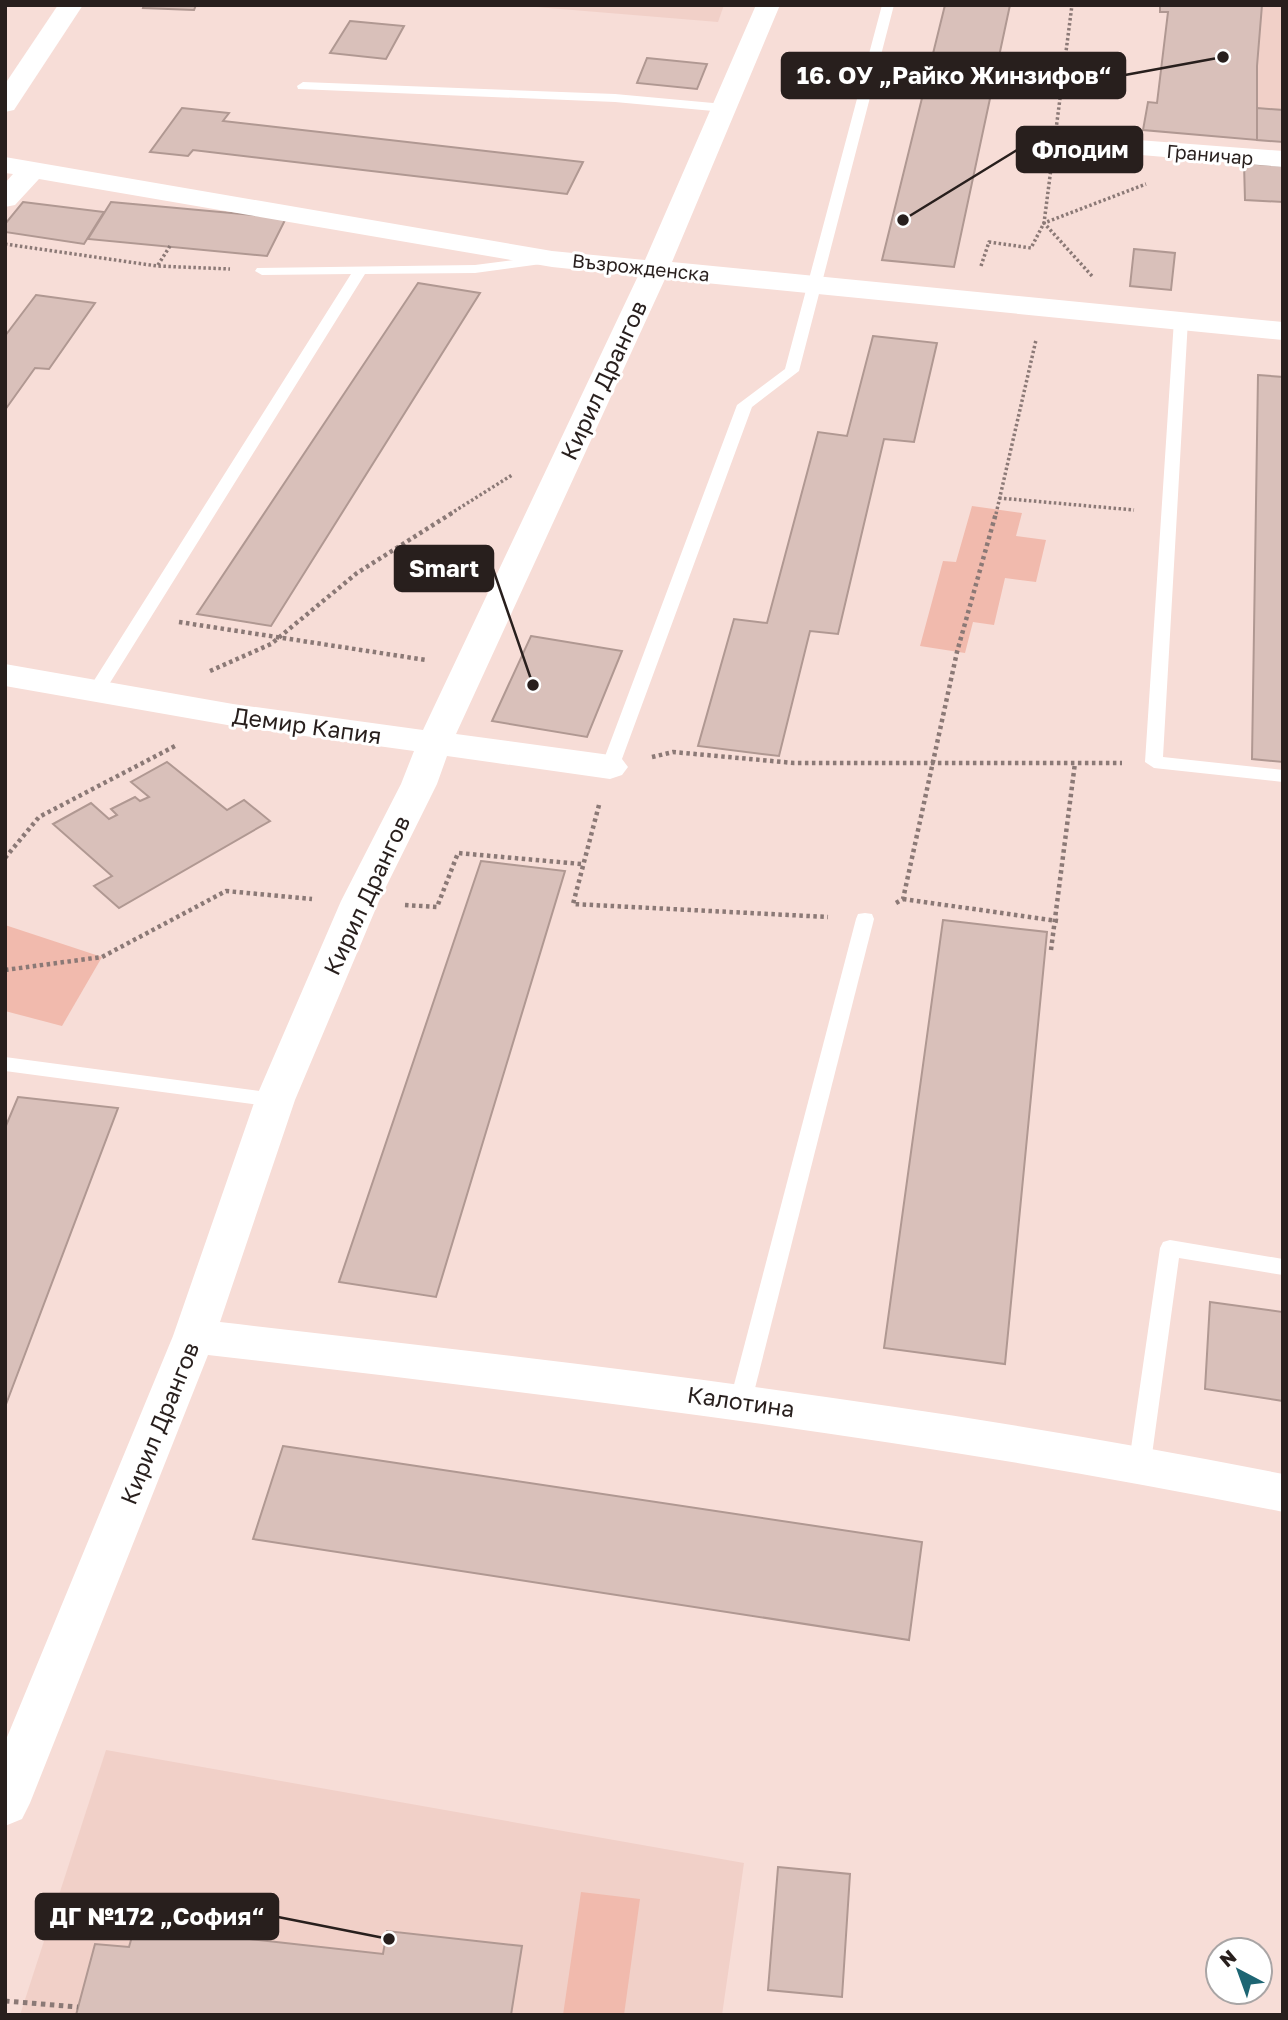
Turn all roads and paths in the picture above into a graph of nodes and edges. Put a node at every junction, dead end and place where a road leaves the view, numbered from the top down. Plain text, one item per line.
1 (71, 5) edge
2 (768, 5) edge
3 (888, 5) edge
4 (1072, 5) edge
5 (303, 86) dead end
6 (5, 104) edge
7 (724, 107) junction
8 (1138, 148) dead end
9 (1283, 159) edge
10 (19, 167) edge
11 (1146, 184) dead end
12 (5, 199) edge
13 (1044, 223) junction
14 (5, 244) edge
15 (170, 246) dead end
16 (552, 259) junction
17 (157, 266) junction
18 (655, 269) junction
19 (361, 270) junction
20 (262, 271) joint
21 (816, 284) junction
22 (970, 300) junction
23 (1044, 307) junction
24 (1128, 315) junction
25 (1181, 320) junction
26 (1283, 331) edge
27 (574, 442) junction
28 (999, 498) junction
29 (1169, 513) junction
30 (144, 617) junction
31 (279, 638) junction
32 (470, 667) junction
33 (5, 675) edge
34 (97, 691) junction
35 (145, 699) junction
36 (233, 715) junction
37 (434, 744) junction
38 (1154, 762) junction
39 (932, 764) junction
40 (1075, 764) junction
41 (610, 767) junction
42 (1283, 776) edge
43 (5, 858) edge
44 (581, 864) junction
45 (903, 899) junction
46 (360, 901) junction
47 (865, 919) junction
48 (1056, 921) junction
49 (1051, 950) dead end
50 (5, 970) edge
51 (5, 1065) edge
52 (275, 1100) junction
53 (1283, 1266) edge
54 (194, 1336) junction
55 (741, 1400) junction
56 (1140, 1462) junction
57 (1283, 1493) edge
58 (5, 1803) edge
59 (5, 2001) edge
60 (78, 2007) dead end

1 - 6 street
2 - 7 street, Кирил Дрангов
3 - 21 lane
4 - 13 path
5 - 7 lane
7 - 18 street, Кирил Дрангов
8 - 9 street, Граничар
10 - 12 street
10 - 16 street, Възрожденска
11 - 13 path
13 - 22 path
13 - 24 path
14 - 17 path
15 - 17 path
16 - 18 street, Възрожденска
16 - 19 lane
17 - 20 path
18 - 21 street, Възрожденска
18 - 27 street, Кирил Дрангов
19 - 20 lane
19 - 30 lane
21 - 22 street, Възрожденска
21 - 41 lane
22 - 23 street, Възрожденска
23 - 24 street, Възрожденска
23 - 28 path
24 - 25 street, Възрожденска
25 - 26 street, Възрожденска
25 - 29 lane
27 - 31 path
27 - 32 street, Кирил Дрангов
28 - 29 path
28 - 39 path
29 - 38 lane
30 - 31 path
30 - 34 lane
31 - 32 path
31 - 35 path
32 - 37 street, Кирил Дрангов
33 - 34 street, Демир Капия
34 - 35 street, Демир Капия
35 - 36 street, Демир Капия
36 - 37 street, Демир Капия
36 - 43 path
37 - 41 street, Демир Капия
37 - 46 street, Кирил Дрангов
38 - 40 path
38 - 42 lane
39 - 40 path
39 - 41 path
39 - 45 path
40 - 48 path
41 - 44 path
44 - 46 path
44 - 47 path
45 - 47 path
45 - 48 path
46 - 50 path
46 - 52 street, Кирил Дрангов
47 - 55 lane
48 - 49 path
51 - 52 lane
52 - 54 street, Кирил Дрангов
53 - 56 lane
54 - 55 street, Калотина
54 - 58 street, Кирил Дрангов
55 - 56 street, Калотина
56 - 57 street, Калотина
59 - 60 path

